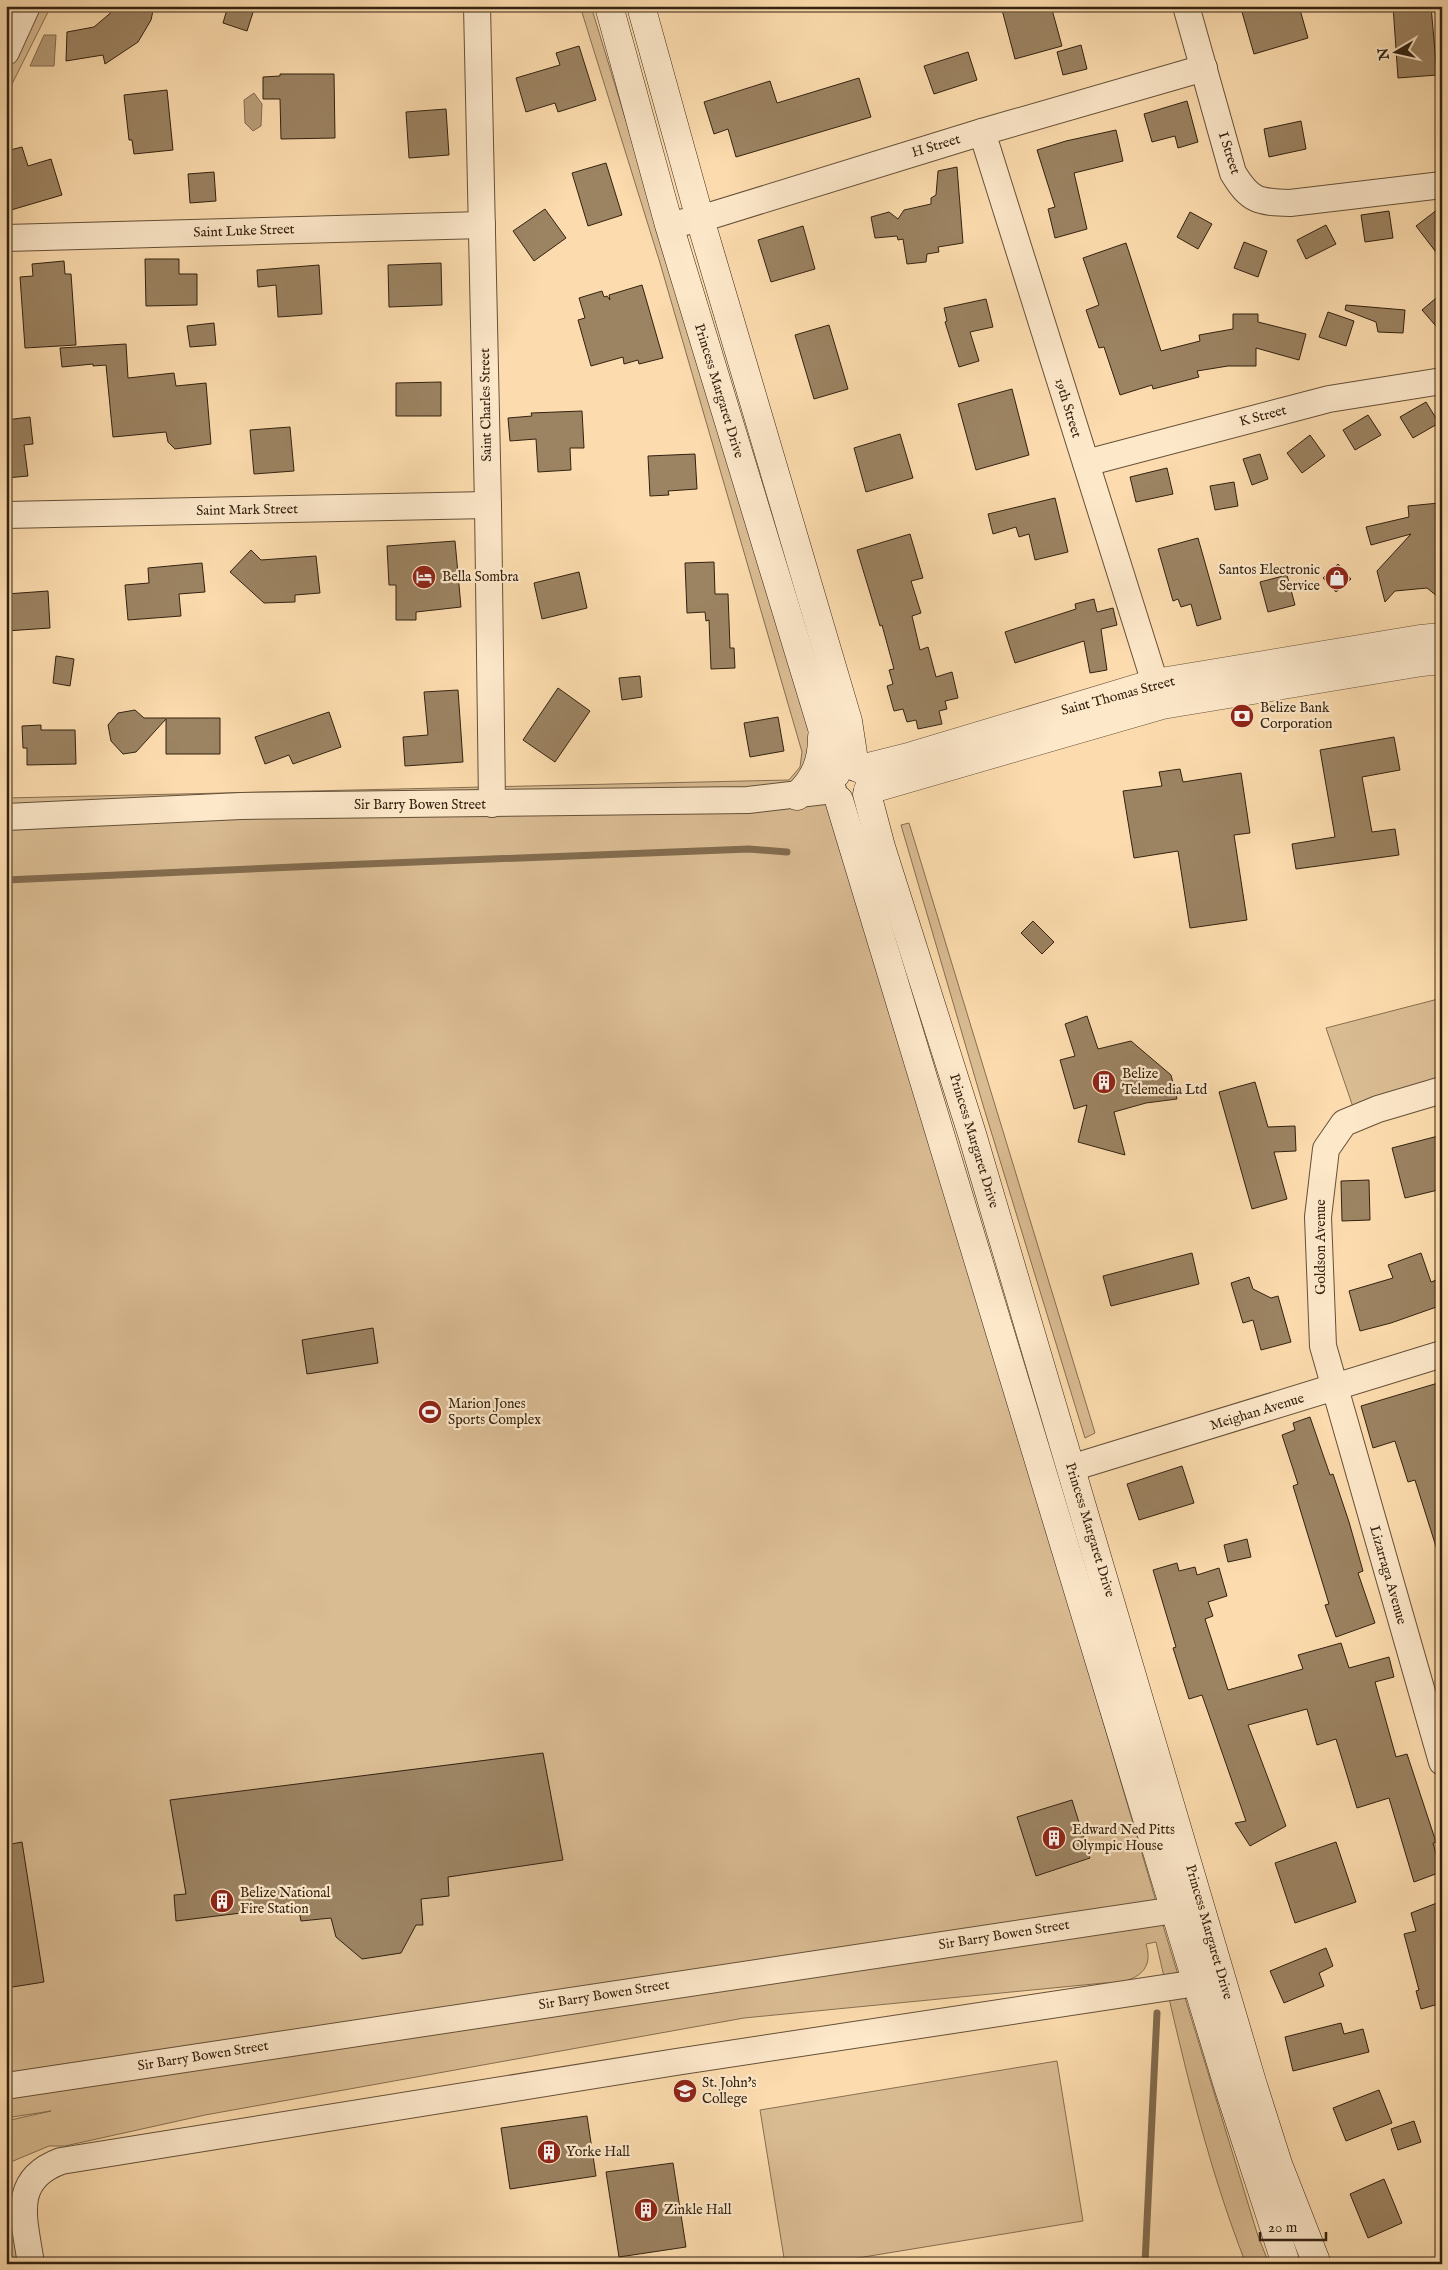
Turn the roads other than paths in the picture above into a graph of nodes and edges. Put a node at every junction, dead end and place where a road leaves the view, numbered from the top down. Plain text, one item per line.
1 (27, 6) edge
2 (477, 6) edge
3 (609, 6) edge
4 (642, 6) edge
5 (1186, 6) edge
6 (6, 52) edge
7 (1204, 68) junction
8 (982, 132) junction
9 (1442, 185) edge
10 (700, 218) junction
11 (482, 225) junction
12 (669, 225) junction
13 (6, 238) edge
14 (1442, 381) edge
15 (1086, 463) junction
16 (488, 506) junction
17 (6, 515) edge
18 (1442, 637) edge
19 (1442, 660) edge
20 (1255, 678) junction
21 (1154, 683) junction
22 (822, 736) junction
23 (851, 784) junction
24 (797, 796) junction
25 (492, 804) junction
26 (6, 817) edge
27 (1442, 1090) edge
28 (1442, 1354) edge
29 (1335, 1388) junction
30 (1071, 1468) junction
31 (1442, 1762) edge
32 (1188, 1906) junction
33 (1210, 1980) junction
34 (6, 2086) edge
35 (32, 2264) edge
36 (1286, 2264) edge
37 (1317, 2264) edge

1 - 6 street
2 - 11 street, Saint Charles Street
3 - 12 main road, Princess Margaret Drive
4 - 10 main road, Princess Margaret Drive
5 - 7 street, I Street
7 - 8 street, H Street
7 - 9 street, I Street
8 - 10 street, H Street
8 - 15 street, 19th Street
10 - 12 street, H Street
10 - 23 main road, Princess Margaret Drive
11 - 13 street, Saint Luke Street
11 - 16 street, Saint Charles Street
12 - 22 main road, Princess Margaret Drive
14 - 15 street, K Street
15 - 21 street, 19th Street
16 - 17 street, Saint Mark Street
16 - 25 street, Saint Charles Street
18 - 20 main road, Saint Thomas Street
19 - 20 main road, Saint Thomas Street
20 - 21 main road, Saint Thomas Street
20 - 23 main road, Saint Thomas Street
21 - 23 main road, Saint Thomas Street
22 - 23 main road, Princess Margaret Drive
22 - 24 main road
23 - 24 street, Sir Barry Bowen Street
23 - 30 main road, Princess Margaret Drive
23 - 32 main road, Princess Margaret Drive
24 - 25 street, Sir Barry Bowen Street
25 - 26 street, Sir Barry Bowen Street
27 - 29 street, Goldson Avenue
28 - 29 street, Meighan Avenue
29 - 30 street, Meighan Avenue
29 - 31 street, Lizarraga Avenue
30 - 32 main road, Princess Margaret Drive
32 - 33 main road, Princess Margaret Drive
32 - 34 street, Sir Barry Bowen Street
33 - 35 street
33 - 36 main road, Princess Margaret Drive
33 - 37 main road, Princess Margaret Drive

